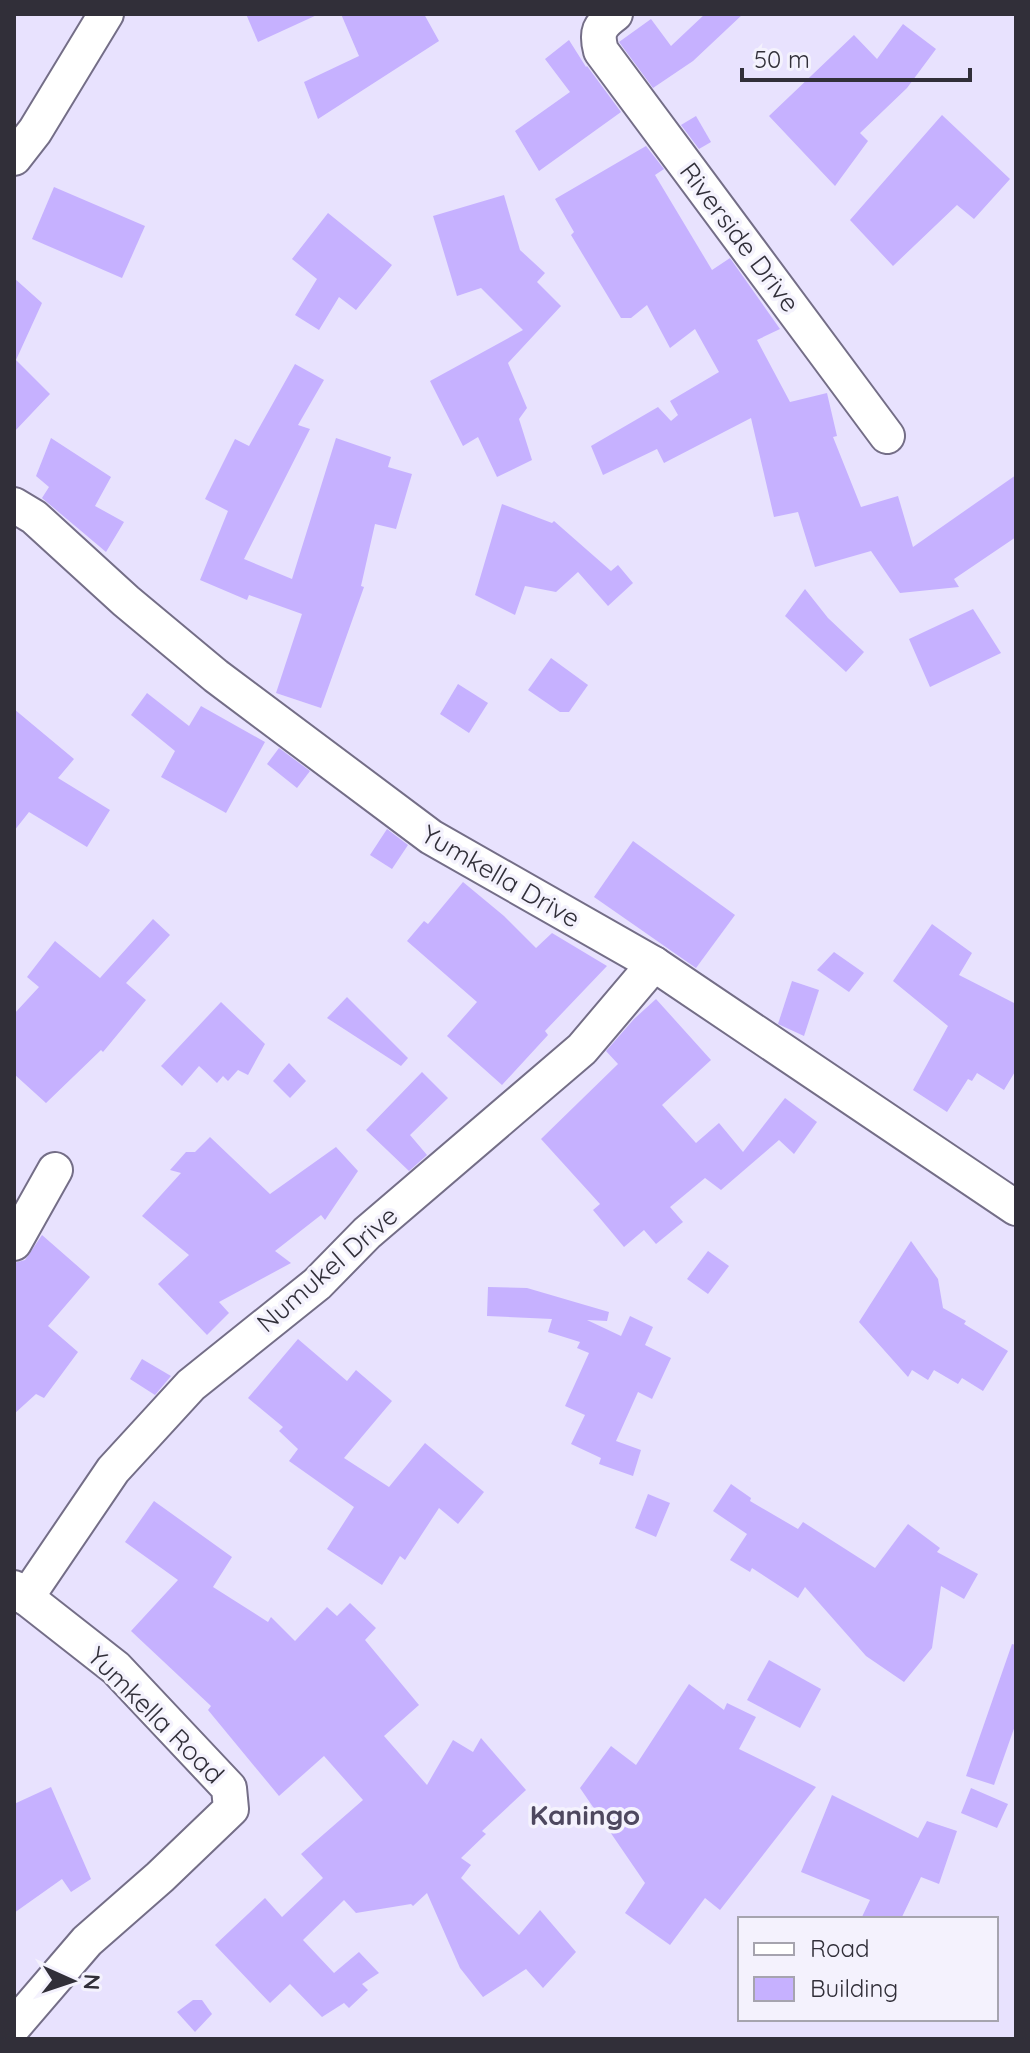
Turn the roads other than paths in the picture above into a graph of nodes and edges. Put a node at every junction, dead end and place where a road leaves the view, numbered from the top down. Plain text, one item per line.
1 (106, 14) edge
2 (606, 25) edge
3 (14, 158) edge
4 (887, 436) dead end
5 (14, 505) edge
6 (654, 964) junction
7 (55, 1170) dead end
8 (1016, 1208) edge
9 (14, 1243) edge
10 (20, 1593) edge
11 (14, 2026) edge

1 - 3 street
2 - 4 street, Riverside Drive
5 - 6 street, Yumkella Drive
6 - 8 street, Yumkella Drive
6 - 10 street, Numukel Drive
7 - 9 street
10 - 11 street, Yumkella Road

